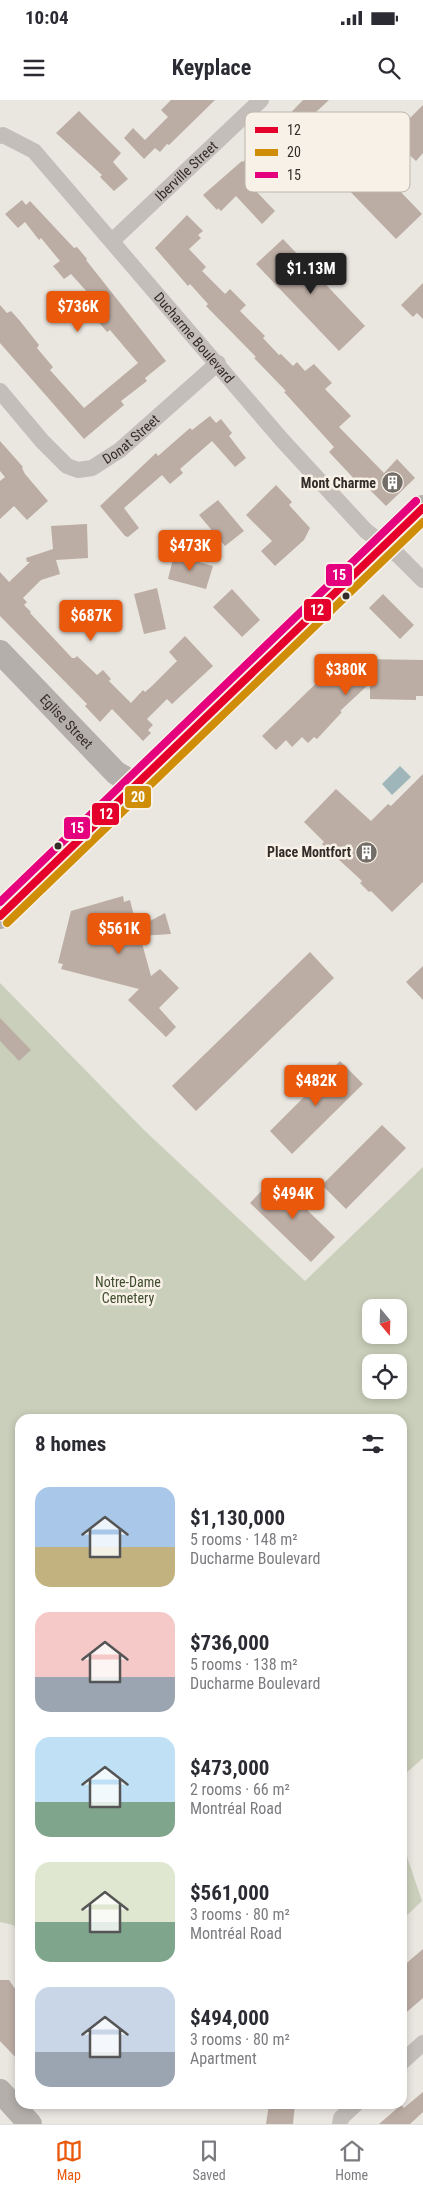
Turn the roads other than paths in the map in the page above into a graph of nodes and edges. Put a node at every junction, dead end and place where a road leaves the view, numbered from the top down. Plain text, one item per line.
1 (261, 100) edge
2 (248, 112) edge
3 (245, 115) edge
4 (0, 136) edge
5 (112, 241) junction
6 (218, 363) junction
7 (0, 392) edge
8 (423, 508) edge
9 (386, 546) junction
10 (423, 580) edge
11 (0, 652) edge
12 (137, 785) junction
13 (0, 916) edge
14 (423, 2043) edge
15 (407, 2057) edge
16 (0, 2091) edge
17 (15, 2108) edge
18 (16, 2109) edge
19 (351, 2109) edge
20 (30, 2124) edge
21 (340, 2124) edge

1 - 2 street, Iberville Street
3 - 5 street, Iberville Street
4 - 5 street, Ducharme Boulevard
5 - 6 street, Ducharme Boulevard
6 - 7 street, Donat Street
6 - 9 street, Ducharme Boulevard
8 - 9 main road
9 - 10 street, Ducharme Boulevard
9 - 12 main road
11 - 12 street, Eglise Street
12 - 13 main road
14 - 15 street
16 - 17 street
18 - 20 street
19 - 21 street

